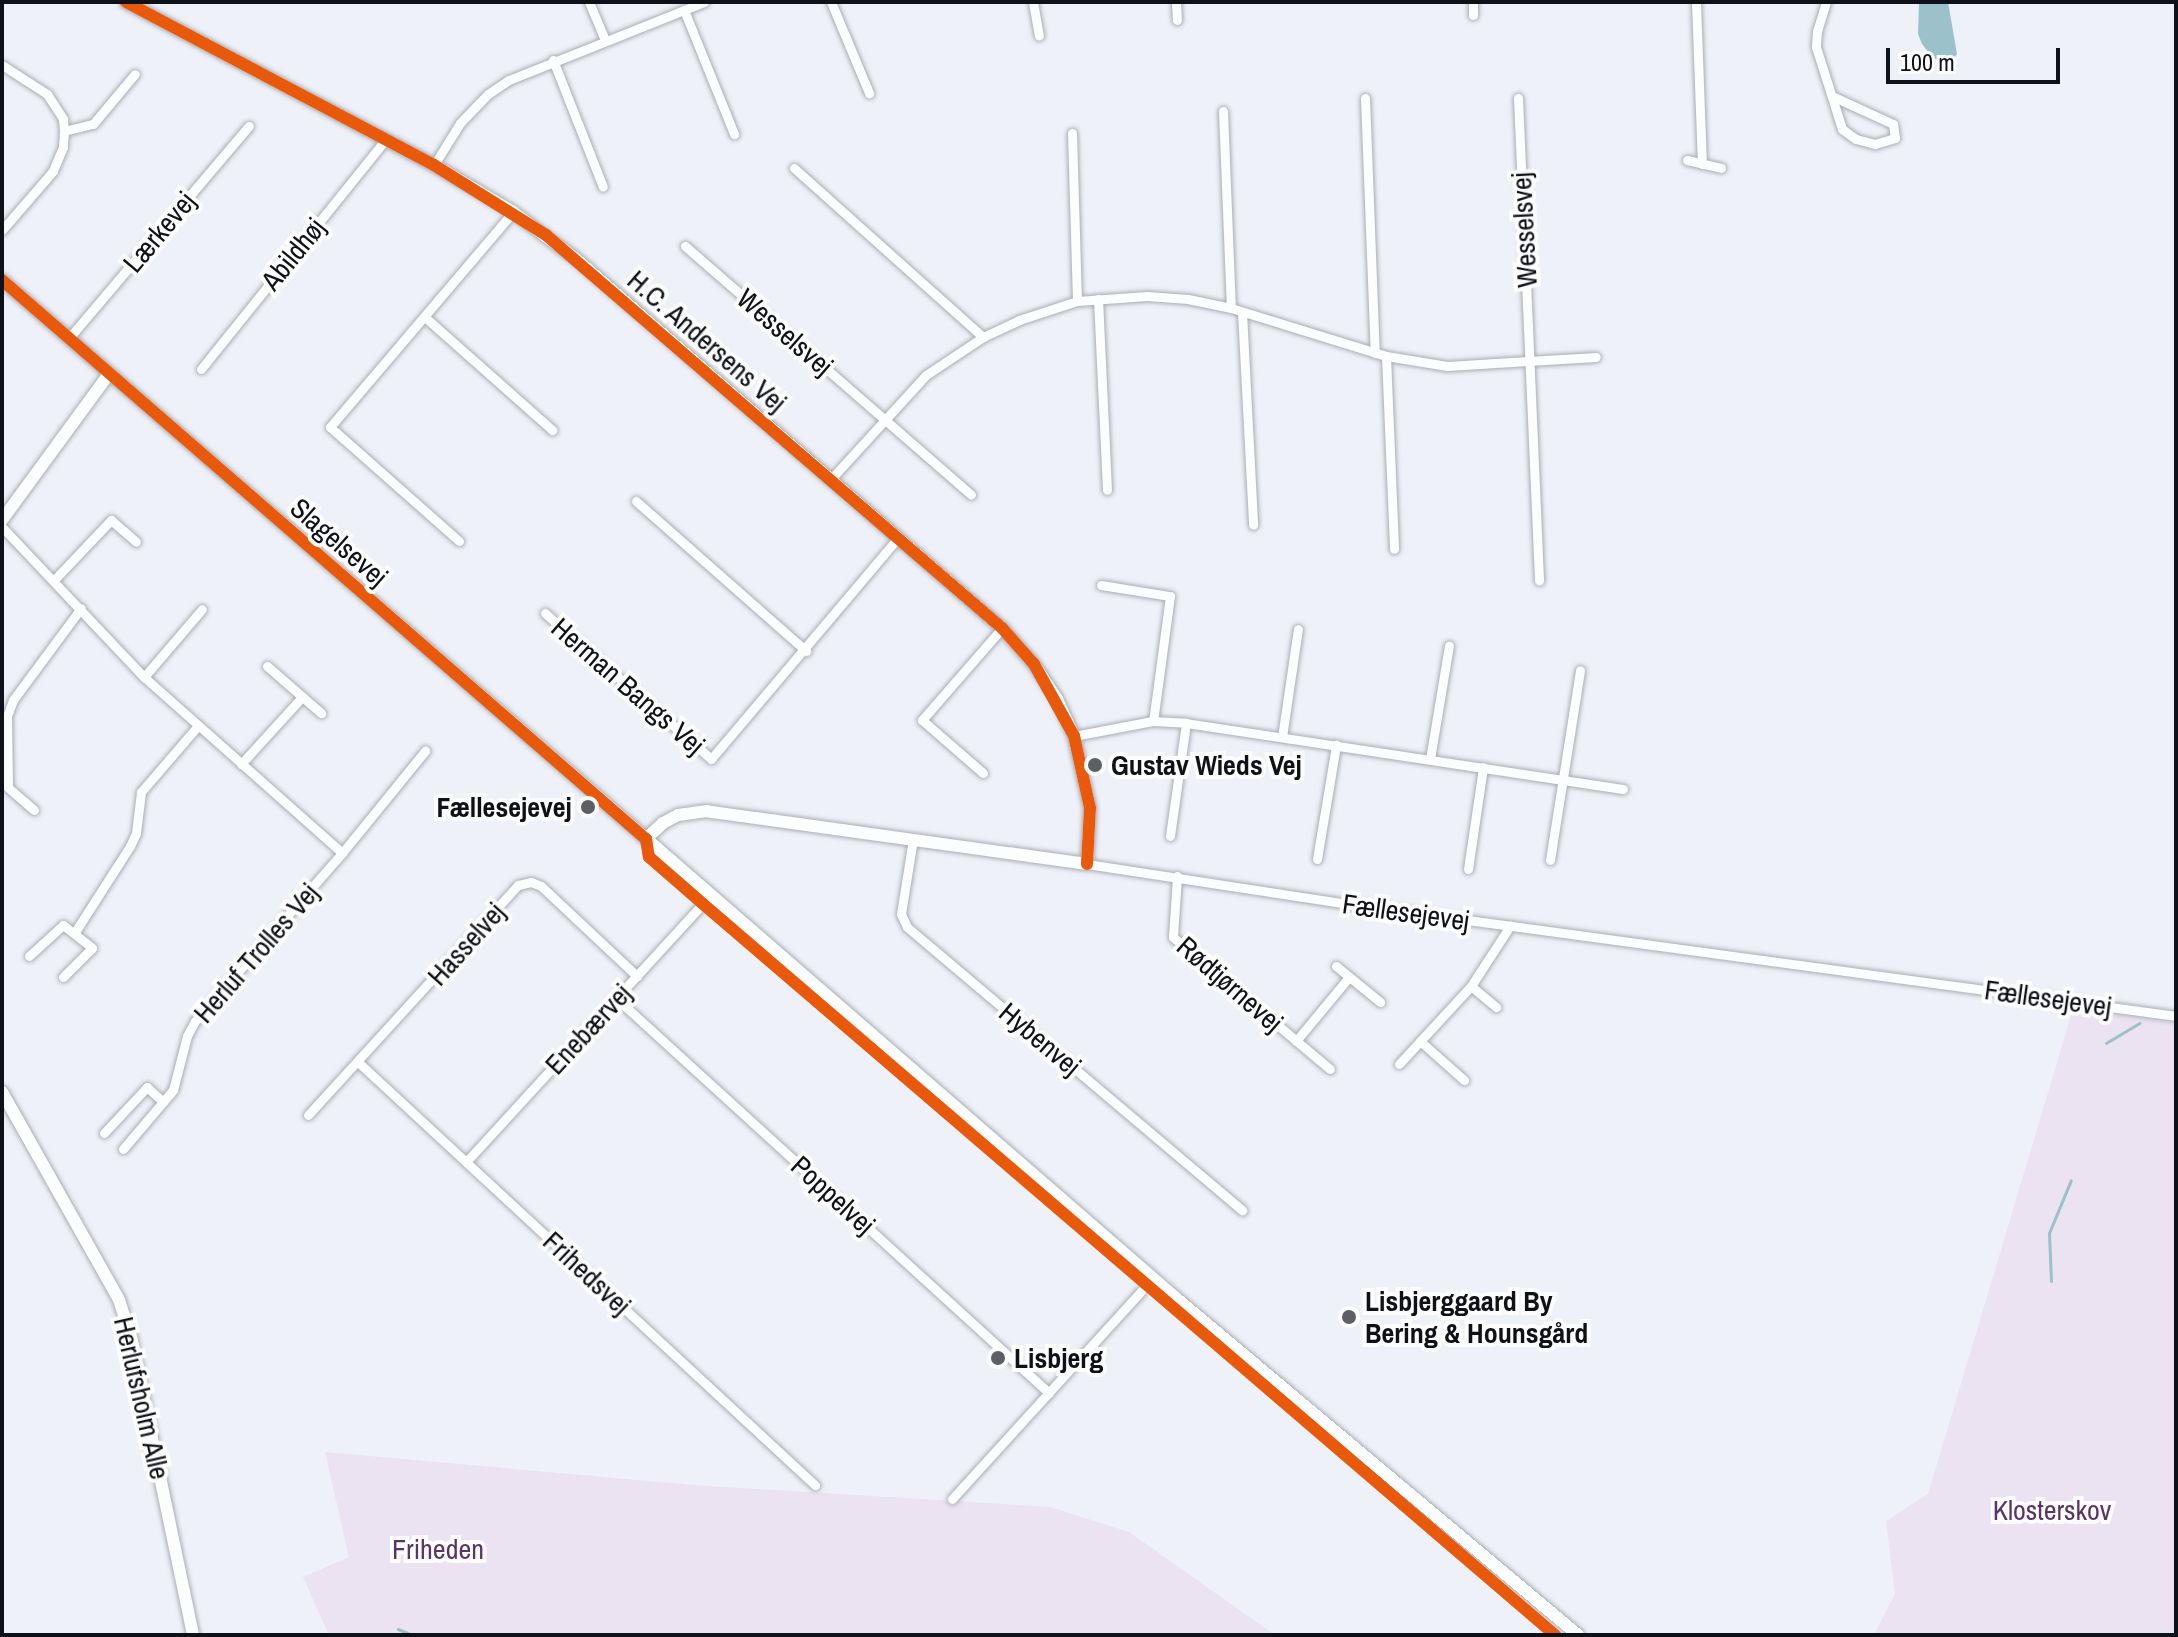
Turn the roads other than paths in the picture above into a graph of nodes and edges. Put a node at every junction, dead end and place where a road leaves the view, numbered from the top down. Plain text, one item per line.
1 (126, 2) edge
2 (589, 2) edge
3 (704, 2) edge
4 (831, 2) edge
5 (1033, 2) edge
6 (1176, 2) edge
7 (1473, 2) edge
8 (1696, 2) edge
9 (1826, 2) edge
10 (684, 10) junction
11 (1473, 15) dead end
12 (1177, 20) dead end
13 (1039, 35) dead end
14 (605, 40) junction
15 (553, 60) junction
16 (2, 65) edge
17 (135, 74) dead end
18 (869, 93) dead end
19 (1834, 97) junction
20 (1365, 98) dead end
21 (1518, 98) dead end
22 (1223, 111) dead end
23 (249, 126) dead end
24 (64, 131) junction
25 (1072, 133) dead end
26 (734, 134) dead end
27 (385, 140) junction
28 (1687, 160) dead end
29 (1702, 164) junction
30 (434, 165) junction
31 (794, 168) dead end
32 (1721, 168) dead end
33 (603, 187) dead end
34 (513, 212) junction
35 (2, 230) edge
36 (685, 246) dead end
37 (2, 280) edge
38 (1098, 299) junction
39 (1077, 301) junction
40 (1231, 308) junction
41 (1242, 312) junction
42 (426, 318) junction
43 (983, 337) junction
44 (69, 338) junction
45 (1375, 353) junction
46 (1386, 356) junction
47 (1596, 357) dead end
48 (1529, 361) junction
49 (201, 369) dead end
50 (109, 374) junction
51 (884, 418) junction
52 (552, 430) dead end
53 (831, 479) junction
54 (1107, 490) dead end
55 (971, 495) dead end
56 (636, 501) dead end
57 (2, 520) edge
58 (1253, 525) dead end
59 (2, 527) edge
60 (898, 538) junction
61 (459, 541) dead end
62 (136, 542) dead end
63 (1394, 549) dead end
64 (54, 580) junction
65 (1539, 581) dead end
66 (1101, 585) dead end
67 (81, 608) junction
68 (202, 609) dead end
69 (545, 613) dead end
70 (1002, 628) junction
71 (1298, 629) dead end
72 (1449, 646) dead end
73 (806, 651) junction
74 (267, 666) dead end
75 (1580, 670) dead end
76 (144, 677) junction
77 (302, 697) junction
78 (321, 713) dead end
79 (1153, 721) junction
80 (1186, 723) junction
81 (197, 727) junction
82 (1074, 736) junction
83 (1282, 737) junction
84 (1336, 745) junction
85 (425, 751) dead end
86 (1430, 759) junction
87 (241, 764) junction
88 (1483, 767) junction
89 (983, 773) dead end
90 (1563, 779) junction
91 (1623, 789) dead end
92 (34, 810) dead end
93 (1170, 836) dead end
94 (646, 839) junction
95 (913, 839) junction
96 (342, 853) junction
97 (1317, 859) dead end
98 (1550, 860) dead end
99 (1087, 864) junction
100 (1468, 869) dead end
101 (1177, 876) junction
102 (710, 896) junction
103 (1510, 926) junction
104 (75, 932) junction
105 (29, 956) dead end
106 (1336, 966) dead end
107 (637, 976) junction
108 (63, 977) dead end
109 (1349, 977) junction
110 (1471, 986) junction
111 (616, 998) junction
112 (1380, 1002) dead end
113 (1496, 1007) dead end
114 (2176, 1016) edge
115 (1296, 1041) junction
116 (1420, 1041) junction
117 (358, 1062) junction
118 (1399, 1064) dead end
119 (1330, 1069) dead end
120 (1464, 1080) dead end
121 (2, 1092) edge
122 (163, 1102) junction
123 (308, 1115) dead end
124 (104, 1133) dead end
125 (123, 1149) dead end
126 (466, 1162) junction
127 (1242, 1210) dead end
128 (1141, 1291) dead end
129 (1049, 1393) junction
130 (815, 1485) dead end
131 (952, 1499) dead end
132 (193, 1635) edge
133 (1578, 1635) edge

1 - 27 street, H.C. Andersens Vej
2 - 14 street
3 - 10 street
4 - 18 street
5 - 13 street
6 - 12 street
7 - 11 street
8 - 29 street
9 - 19 street
10 - 14 street
10 - 26 street
14 - 15 street
15 - 30 street
15 - 33 street
16 - 24 street
17 - 24 street
19 - 19 street
20 - 45 street
21 - 48 street, Wesselsvej
22 - 40 street
23 - 44 street, Lærkevej
24 - 35 street
25 - 39 street
27 - 30 street, H.C. Andersens Vej
27 - 49 street, Abildhøj
28 - 29 street
29 - 32 street
30 - 34 street, H.C. Andersens Vej
31 - 43 street
34 - 42 street
34 - 53 street, H.C. Andersens Vej
36 - 51 street, Wesselsvej
37 - 44 street, Slagelsevej
38 - 39 street
38 - 40 street
38 - 54 street
39 - 43 street
40 - 41 street
41 - 45 street
41 - 58 street
42 - 52 street
42 - 61 street
43 - 51 street
44 - 50 street, Slagelsevej
45 - 46 street
46 - 48 street
46 - 63 street
47 - 48 street
48 - 65 street, Wesselsvej
50 - 57 street
50 - 94 street, Slagelsevej
51 - 53 street
51 - 55 street, Wesselsvej
53 - 60 street, H.C. Andersens Vej
56 - 73 street
59 - 64 street
60 - 70 street, H.C. Andersens Vej
60 - 73 street, Herman Bangs Vej
62 - 64 street
64 - 67 street
66 - 79 street
67 - 76 street
67 - 92 street
68 - 76 street
69 - 73 street, Herman Bangs Vej
70 - 82 street, H.C. Andersens Vej
70 - 89 street
71 - 83 street
72 - 86 street
74 - 77 street
75 - 90 street
76 - 81 street
77 - 78 street
77 - 87 street
79 - 80 street
79 - 82 street
80 - 83 street
80 - 93 street
81 - 87 street
81 - 104 street
82 - 99 street, H.C. Andersens Vej
83 - 84 street
84 - 86 street
84 - 97 street
85 - 96 street, Herluf Trolles Vej
86 - 88 street
87 - 96 street
88 - 90 street
88 - 100 street
90 - 91 street
90 - 98 street
94 - 95 street, Fællesejevej
94 - 102 street, Slagelsevej
95 - 99 street, Fællesejevej
95 - 127 street, Hybenvej
96 - 122 street, Herluf Trolles Vej
99 - 101 street, Fællesejevej
101 - 103 street, Fællesejevej
101 - 115 street, Rødtjørnevej
102 - 107 street, Enebærvej
102 - 133 street, Slagelsevej
103 - 110 street
103 - 114 street, Fællesejevej
104 - 105 street
104 - 108 street
106 - 109 street
107 - 111 street, Enebærvej
107 - 117 street, Hasselvej
109 - 112 street
109 - 115 street, Rødtjørnevej
110 - 113 street
110 - 116 street
111 - 126 street, Enebærvej
111 - 129 street, Poppelvej
115 - 119 street, Rødtjørnevej
116 - 118 street
116 - 120 street
117 - 123 street, Hasselvej
117 - 126 street, Frihedsvej
121 - 132 street, Herlufsholm Alle
122 - 124 street
122 - 125 street, Herluf Trolles Vej
126 - 130 street, Frihedsvej
128 - 129 street
129 - 131 street

